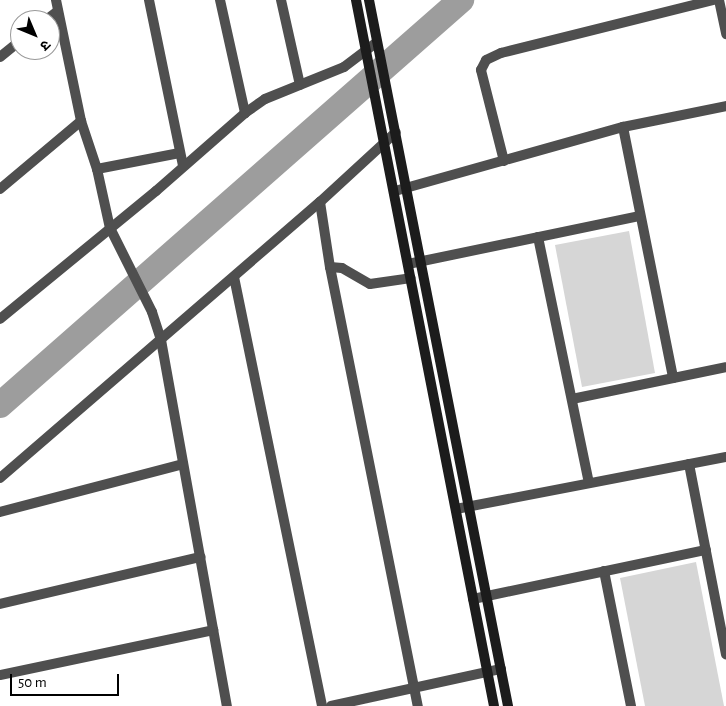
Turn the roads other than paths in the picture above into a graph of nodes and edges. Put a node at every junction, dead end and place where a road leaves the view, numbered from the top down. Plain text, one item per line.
1 (149, 0) edge
2 (220, 0) edge
3 (281, 0) edge
4 (356, 0) edge
5 (369, 0) edge
6 (713, 0) edge
7 (719, 0) edge
8 (60, 20) edge
9 (726, 34) edge
10 (378, 46) junction
11 (10, 49) edge
12 (366, 51) junction
13 (0, 57) edge
14 (300, 85) junction
15 (726, 106) edge
16 (245, 113) junction
17 (82, 121) junction
18 (623, 127) junction
19 (396, 132) junction
20 (383, 142) junction
21 (179, 153) junction
22 (504, 161) junction
23 (183, 166) junction
24 (97, 169) junction
25 (406, 188) junction
26 (0, 189) edge
27 (395, 191) junction
28 (320, 202) junction
29 (640, 216) junction
30 (110, 228) junction
31 (538, 237) junction
32 (420, 261) junction
33 (408, 264) junction
34 (330, 267) junction
35 (234, 277) junction
36 (411, 278) junction
37 (0, 320) edge
38 (160, 340) junction
39 (726, 367) edge
40 (673, 378) junction
41 (572, 399) junction
42 (726, 457) edge
43 (183, 464) junction
44 (689, 464) junction
45 (0, 478) edge
46 (589, 483) junction
47 (468, 507) junction
48 (456, 509) junction
49 (0, 512) edge
50 (706, 550) junction
51 (201, 558) junction
52 (604, 571) junction
53 (486, 597) junction
54 (473, 599) junction
55 (0, 604) edge
56 (213, 630) junction
57 (726, 654) edge
58 (501, 669) junction
59 (487, 672) junction
60 (0, 675) edge
61 (414, 688) junction
62 (227, 706) edge
63 (322, 706) edge
64 (331, 706) edge
65 (418, 706) edge
66 (494, 706) edge
67 (508, 706) edge
68 (630, 706) edge

1 - 21 street
2 - 16 street
3 - 14 street
4 - 12 street
5 - 10 street
6 - 22 street
7 - 9 street
8 - 17 street
10 - 12 street
10 - 19 street
11 - 13 street
12 - 14 street
12 - 20 street
14 - 16 street
15 - 18 street
16 - 23 street
17 - 24 street
17 - 26 street
18 - 22 street
18 - 29 street
19 - 20 street
19 - 25 street
20 - 27 street
20 - 28 street
21 - 23 street
21 - 24 street
22 - 25 street
23 - 30 street
24 - 30 street
25 - 27 street
25 - 32 street
27 - 33 street
28 - 34 street
28 - 35 street
29 - 31 street
29 - 40 street
30 - 37 street
30 - 38 street
31 - 32 street
31 - 41 street
32 - 33 street
32 - 47 street
33 - 36 street
34 - 36 street
34 - 61 street
35 - 38 street
35 - 63 street
36 - 48 street
38 - 43 street
38 - 45 street
39 - 40 street
40 - 41 street
41 - 46 street
42 - 44 street
43 - 49 street
43 - 51 street
44 - 46 street
44 - 50 street
46 - 47 street
47 - 48 street
47 - 53 street
48 - 54 street
50 - 52 street
50 - 57 street
51 - 55 street
51 - 56 street
52 - 53 street
52 - 68 street
53 - 54 street
53 - 58 street
54 - 59 street
56 - 60 street
56 - 62 street
58 - 59 street
58 - 67 street
59 - 61 street
59 - 66 street
61 - 64 street
61 - 65 street

